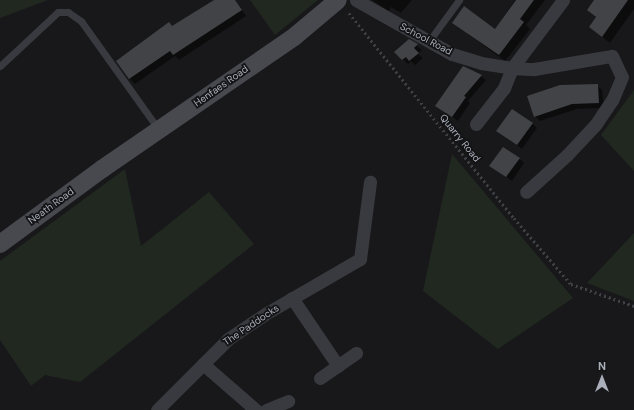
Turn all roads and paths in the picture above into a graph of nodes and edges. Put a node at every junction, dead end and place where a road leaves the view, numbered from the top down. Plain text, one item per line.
1 (356, 0) edge
2 (459, 0) edge
3 (564, 0) edge
4 (341, 3) edge
5 (429, 41) junction
6 (0, 66) edge
7 (512, 68) junction
8 (476, 124) dead end
9 (159, 130) junction
10 (102, 169) joint
11 (370, 182) dead end
12 (526, 192) dead end
13 (0, 244) edge
14 (292, 298) junction
15 (634, 306) edge
16 (356, 353) dead end
17 (203, 364) junction
18 (338, 366) junction
19 (320, 378) dead end
20 (288, 402) dead end
21 (157, 410) edge
22 (256, 410) edge
23 (266, 410) edge

1 - 5 street, School Road
2 - 5 lane
3 - 7 street
4 - 9 main road, Henfaes Road
4 - 15 path, Quarry Road
5 - 7 street, School Road
6 - 9 lane
7 - 8 street
7 - 12 street, School Road
9 - 10 main road, Henfaes Road
10 - 13 main road, Neath Road
11 - 14 street, The Paddocks
14 - 17 street, The Paddocks
14 - 18 street
16 - 18 street
17 - 21 street, The Paddocks
17 - 22 street
18 - 19 street
20 - 23 street

